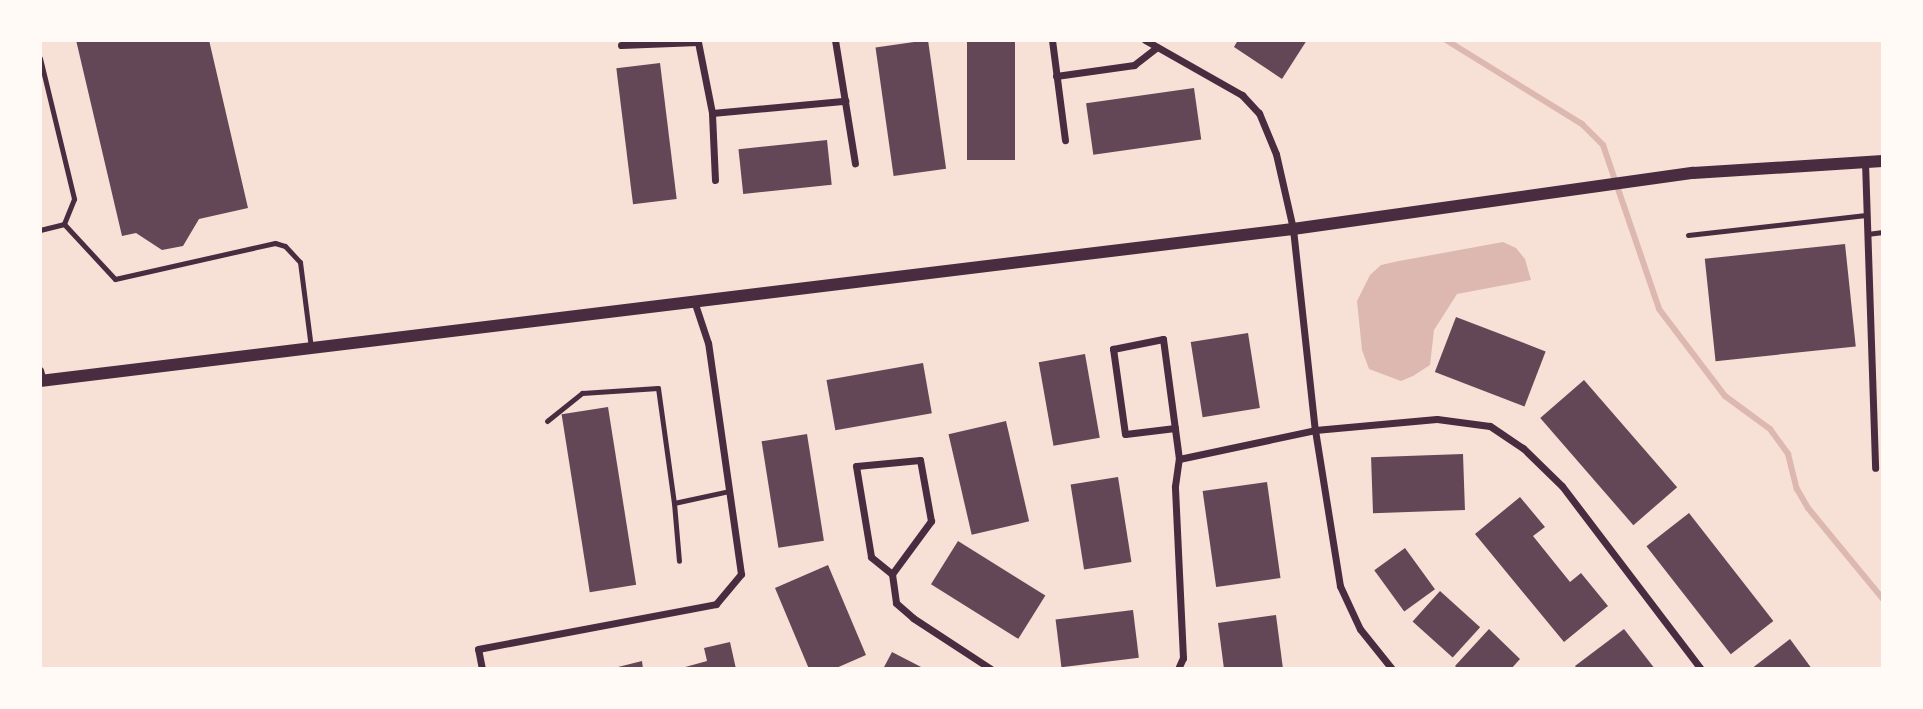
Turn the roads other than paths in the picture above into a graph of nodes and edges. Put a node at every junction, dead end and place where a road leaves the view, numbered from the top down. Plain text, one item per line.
1 (835, 40) edge
2 (1052, 40) edge
3 (1145, 40) edge
4 (701, 41) edge
5 (621, 45) dead end
6 (1157, 47) junction
7 (40, 58) edge
8 (1056, 76) junction
9 (845, 101) junction
10 (712, 113) junction
11 (1065, 140) dead end
12 (1883, 160) edge
13 (1865, 162) junction
14 (855, 163) dead end
15 (715, 180) dead end
16 (1866, 215) junction
17 (64, 224) junction
18 (1293, 229) junction
19 (40, 230) edge
20 (1883, 232) edge
21 (1867, 234) junction
22 (1688, 235) dead end
23 (694, 301) junction
24 (311, 348) junction
25 (41, 377) edge
26 (547, 421) dead end
27 (1175, 428) junction
28 (1315, 430) junction
29 (1179, 459) junction
30 (1875, 468) dead end
31 (729, 491) junction
32 (674, 503) junction
33 (679, 561) dead end
34 (892, 574) junction
35 (482, 669) edge
36 (991, 669) edge
37 (1178, 669) edge
38 (1392, 669) edge
39 (1701, 669) edge

1 - 9 street
2 - 8 street
3 - 6 street
4 - 5 street
4 - 10 street
6 - 8 street
6 - 18 street
7 - 17 lane
8 - 11 street
9 - 10 street
9 - 14 street
10 - 15 street
12 - 13 street
13 - 16 street
13 - 18 street
16 - 21 street
16 - 22 lane
17 - 19 lane
17 - 24 lane
18 - 23 street
18 - 28 street
20 - 21 lane
21 - 30 street
23 - 24 street
23 - 31 street
24 - 25 street
26 - 32 lane
27 - 27 street
27 - 29 street
28 - 29 street
28 - 38 street
28 - 39 street
29 - 37 street
31 - 32 lane
31 - 35 street
32 - 33 lane
34 - 34 street
34 - 36 street

